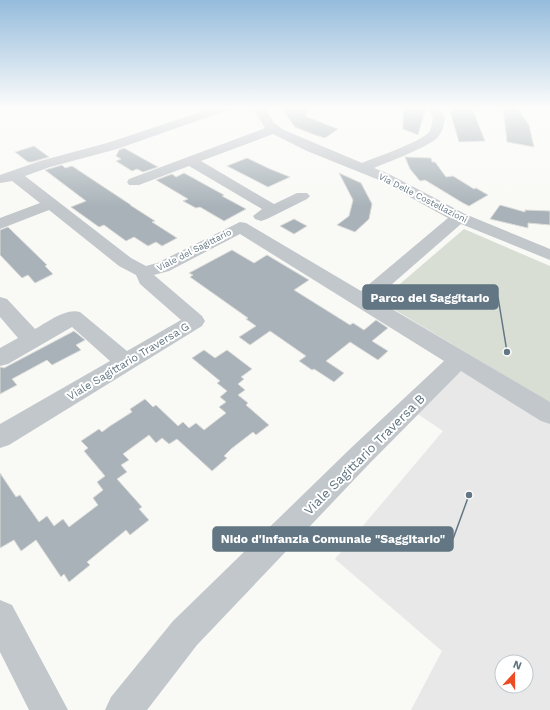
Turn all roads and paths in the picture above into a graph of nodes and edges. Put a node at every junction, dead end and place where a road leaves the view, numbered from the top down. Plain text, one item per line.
1 (126, 141) edge
2 (242, 141) edge
3 (298, 141) edge
4 (425, 141) edge
5 (190, 161) junction
6 (362, 168) junction
7 (7, 177) edge
8 (134, 182) dead end
9 (302, 196) dead end
10 (52, 204) junction
11 (274, 210) junction
12 (459, 217) junction
13 (0, 224) edge
14 (240, 227) junction
15 (550, 255) edge
16 (144, 272) junction
17 (363, 299) junction
18 (0, 304) edge
19 (32, 340) junction
20 (0, 358) edge
21 (460, 360) junction
22 (126, 362) junction
23 (550, 414) edge
24 (0, 437) edge
25 (0, 617) edge
26 (49, 710) edge
27 (124, 710) edge

1 - 7 street
2 - 5 street
3 - 6 street, Via Delle Costellazioni
4 - 6 street, Via Delle Costellazioni
5 - 8 street
5 - 11 street
6 - 12 street, Via Delle Costellazioni
7 - 10 street, Viale del Sagittario
9 - 11 street
10 - 13 street
10 - 16 street, Viale del Sagittario
11 - 14 street
12 - 15 street, Via Delle Costellazioni
12 - 17 street
14 - 16 street, Viale del Sagittario
14 - 17 street, Viale del Sagittario
16 - 22 street, Viale Sagittario Traversa G
17 - 21 street, Viale del Sagittario
18 - 19 street
19 - 20 street
19 - 22 street
21 - 23 street, Viale del Sagittario
21 - 27 street, Viale Sagittario Traversa B
22 - 24 street, Viale Sagittario Traversa G
25 - 26 street

